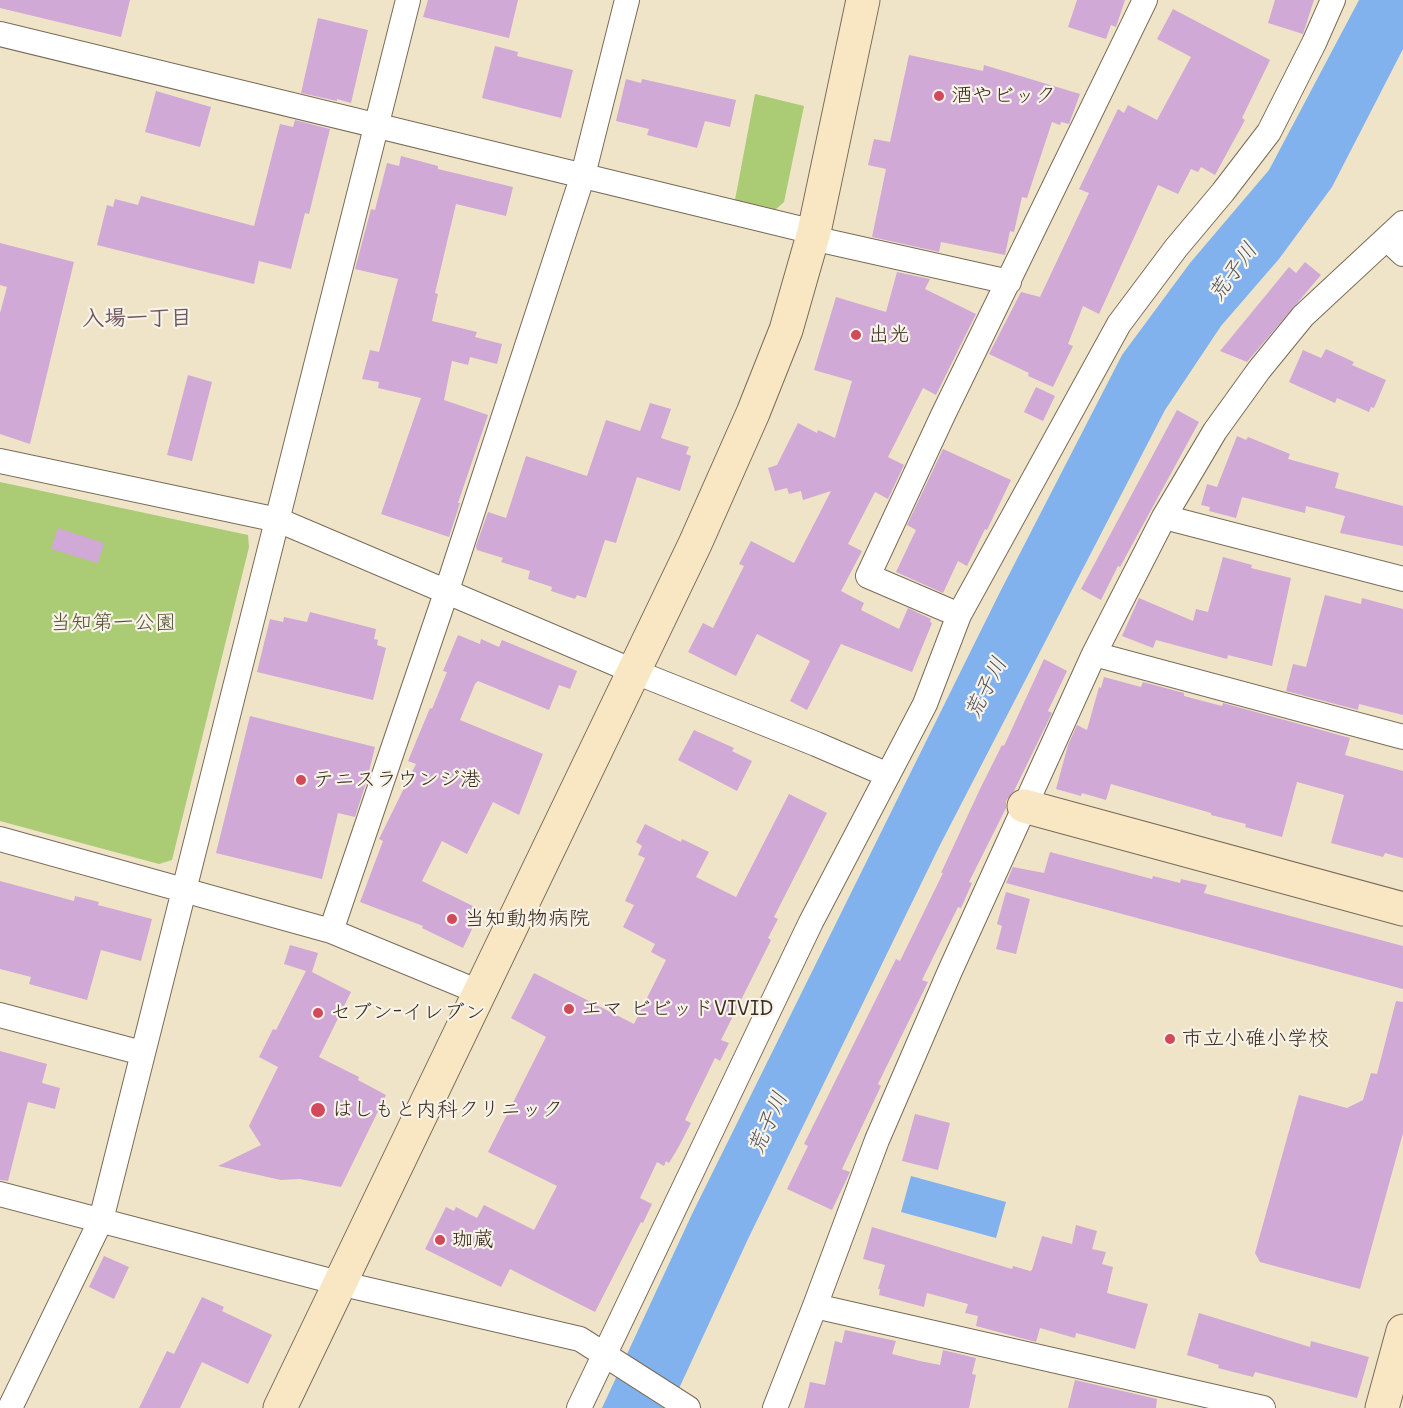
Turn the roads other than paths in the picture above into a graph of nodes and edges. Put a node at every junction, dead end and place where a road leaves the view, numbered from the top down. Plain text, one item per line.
1 (408, 0) edge
2 (627, 0) edge
3 (863, 0) edge
4 (1145, 0) edge
5 (1333, 0) edge
6 (0, 34) edge
7 (377, 124) junction
8 (584, 175) junction
9 (813, 235) junction
10 (1398, 239) edge
11 (1009, 282) junction
12 (0, 461) edge
13 (1164, 517) junction
14 (278, 520) junction
15 (1403, 579) edge
16 (447, 590) junction
17 (959, 615) junction
18 (1094, 654) junction
19 (633, 671) junction
20 (1403, 737) edge
21 (888, 775) junction
22 (1024, 806) junction
23 (0, 840) edge
24 (183, 890) junction
25 (1403, 909) edge
26 (331, 931) junction
27 (479, 992) junction
28 (0, 1015) edge
29 (142, 1053) junction
30 (0, 1194) edge
31 (101, 1220) junction
32 (339, 1283) junction
33 (815, 1306) junction
34 (1403, 1331) edge
35 (609, 1358) junction
36 (9, 1398) edge
37 (686, 1407) edge
38 (279, 1408) edge
39 (579, 1408) edge
40 (775, 1408) edge
41 (1263, 1408) edge
42 (1382, 1408) edge

1 - 7 street
2 - 8 street
3 - 9 street
4 - 11 street
5 - 17 street
6 - 7 street
7 - 8 street
7 - 14 street
8 - 9 street
8 - 16 street
9 - 11 street
9 - 19 street
10 - 13 street
11 - 17 street
12 - 14 street
13 - 15 street
13 - 18 street
14 - 16 street
14 - 24 street
16 - 19 street
16 - 26 street
17 - 21 street
18 - 20 street
18 - 22 street
19 - 21 street
19 - 27 street
21 - 35 street
22 - 25 street
22 - 33 street
23 - 24 street
24 - 26 street
24 - 29 street
26 - 27 street
27 - 32 street
28 - 29 street
29 - 31 street
30 - 31 street
31 - 32 street
31 - 36 street
32 - 35 street
32 - 38 street
33 - 40 street
33 - 41 street
34 - 42 street
35 - 37 street
35 - 39 street

